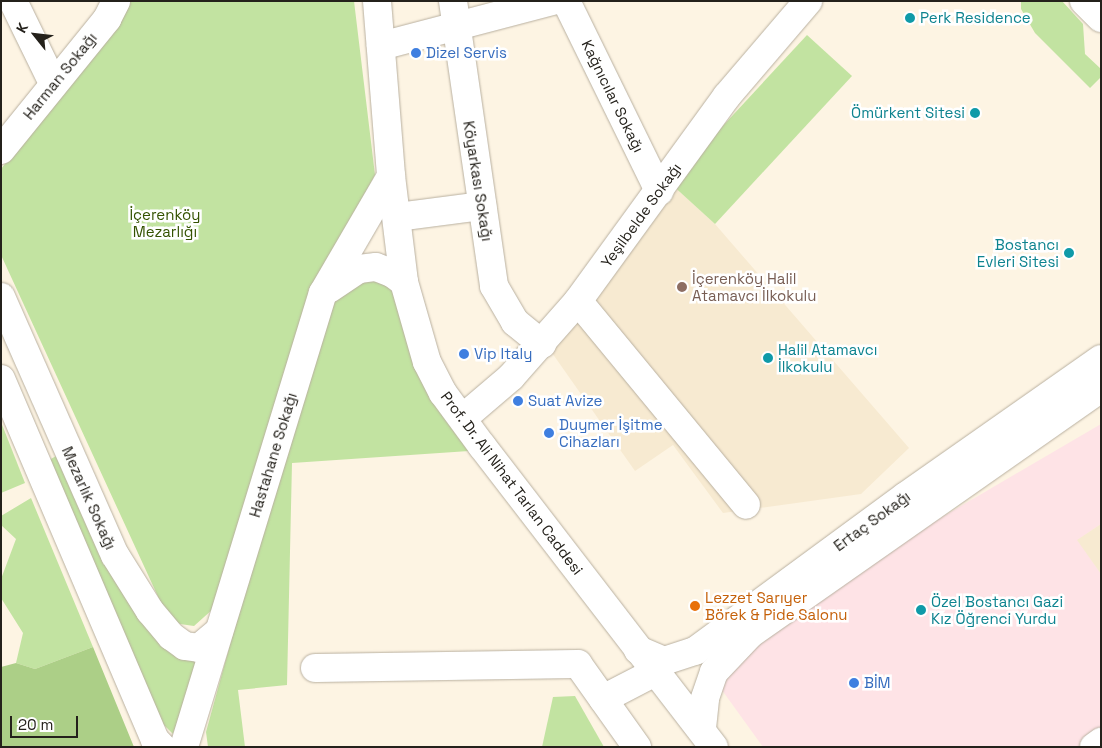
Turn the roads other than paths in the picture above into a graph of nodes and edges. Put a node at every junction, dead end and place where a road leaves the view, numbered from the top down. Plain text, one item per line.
1 (13, 1) edge
2 (116, 1) edge
3 (377, 1) edge
4 (453, 1) edge
5 (553, 1) edge
6 (566, 1) edge
7 (808, 1) edge
8 (1084, 1) edge
9 (1101, 18) edge
10 (454, 30) junction
11 (381, 46) junction
12 (54, 83) junction
13 (1, 150) edge
14 (391, 176) junction
15 (659, 191) junction
16 (482, 206) junction
17 (397, 217) junction
18 (404, 282) junction
19 (323, 294) junction
20 (1, 297) edge
21 (578, 301) junction
22 (542, 344) junction
23 (1101, 359) edge
24 (2, 382) edge
25 (1101, 388) edge
26 (462, 418) junction
27 (746, 505) dead end
28 (219, 631) junction
29 (638, 650) junction
30 (315, 668) dead end
31 (655, 672) junction
32 (603, 699) junction
33 (708, 737) edge
34 (1101, 742) edge
35 (162, 747) edge
36 (184, 747) edge
37 (637, 747) edge
38 (1094, 747) edge

1 - 12 street
2 - 12 street, Harman Sokağı
3 - 11 street, Prof. Dr. Ali Nihat Tarlan Caddesi
4 - 10 street, Köyarkası Sokağı
5 - 10 street
6 - 15 street, Kağnıcılar Sokağı
7 - 15 street, Yeşilbelde Sokağı
8 - 9 street
10 - 11 street
10 - 16 street, Köyarkası Sokağı
11 - 14 street, Prof. Dr. Ali Nihat Tarlan Caddesi
12 - 13 street, Harman Sokağı
14 - 17 street, Prof. Dr. Ali Nihat Tarlan Caddesi
14 - 19 street, Hastahane Sokağı
15 - 21 street, Yeşilbelde Sokağı
16 - 17 street
16 - 22 street, Köyarkası Sokağı
17 - 18 street, Prof. Dr. Ali Nihat Tarlan Caddesi
18 - 19 street
18 - 26 street, Prof. Dr. Ali Nihat Tarlan Caddesi
19 - 28 street, Hastahane Sokağı
20 - 28 street, Mezarlık Sokağı
21 - 22 street, Yeşilbelde Sokağı
21 - 27 street
22 - 26 street, Yeşilbelde Sokağı
23 - 29 street, Ertaç Sokağı
24 - 35 street
25 - 33 street, Ertaç Sokağı
26 - 29 street, Prof. Dr. Ali Nihat Tarlan Caddesi
28 - 36 street, Hastahane Sokağı
29 - 31 street, Prof. Dr. Ali Nihat Tarlan Caddesi
30 - 32 street
31 - 32 street
31 - 33 street, Prof. Dr. Ali Nihat Tarlan Caddesi
32 - 37 street
34 - 38 street

